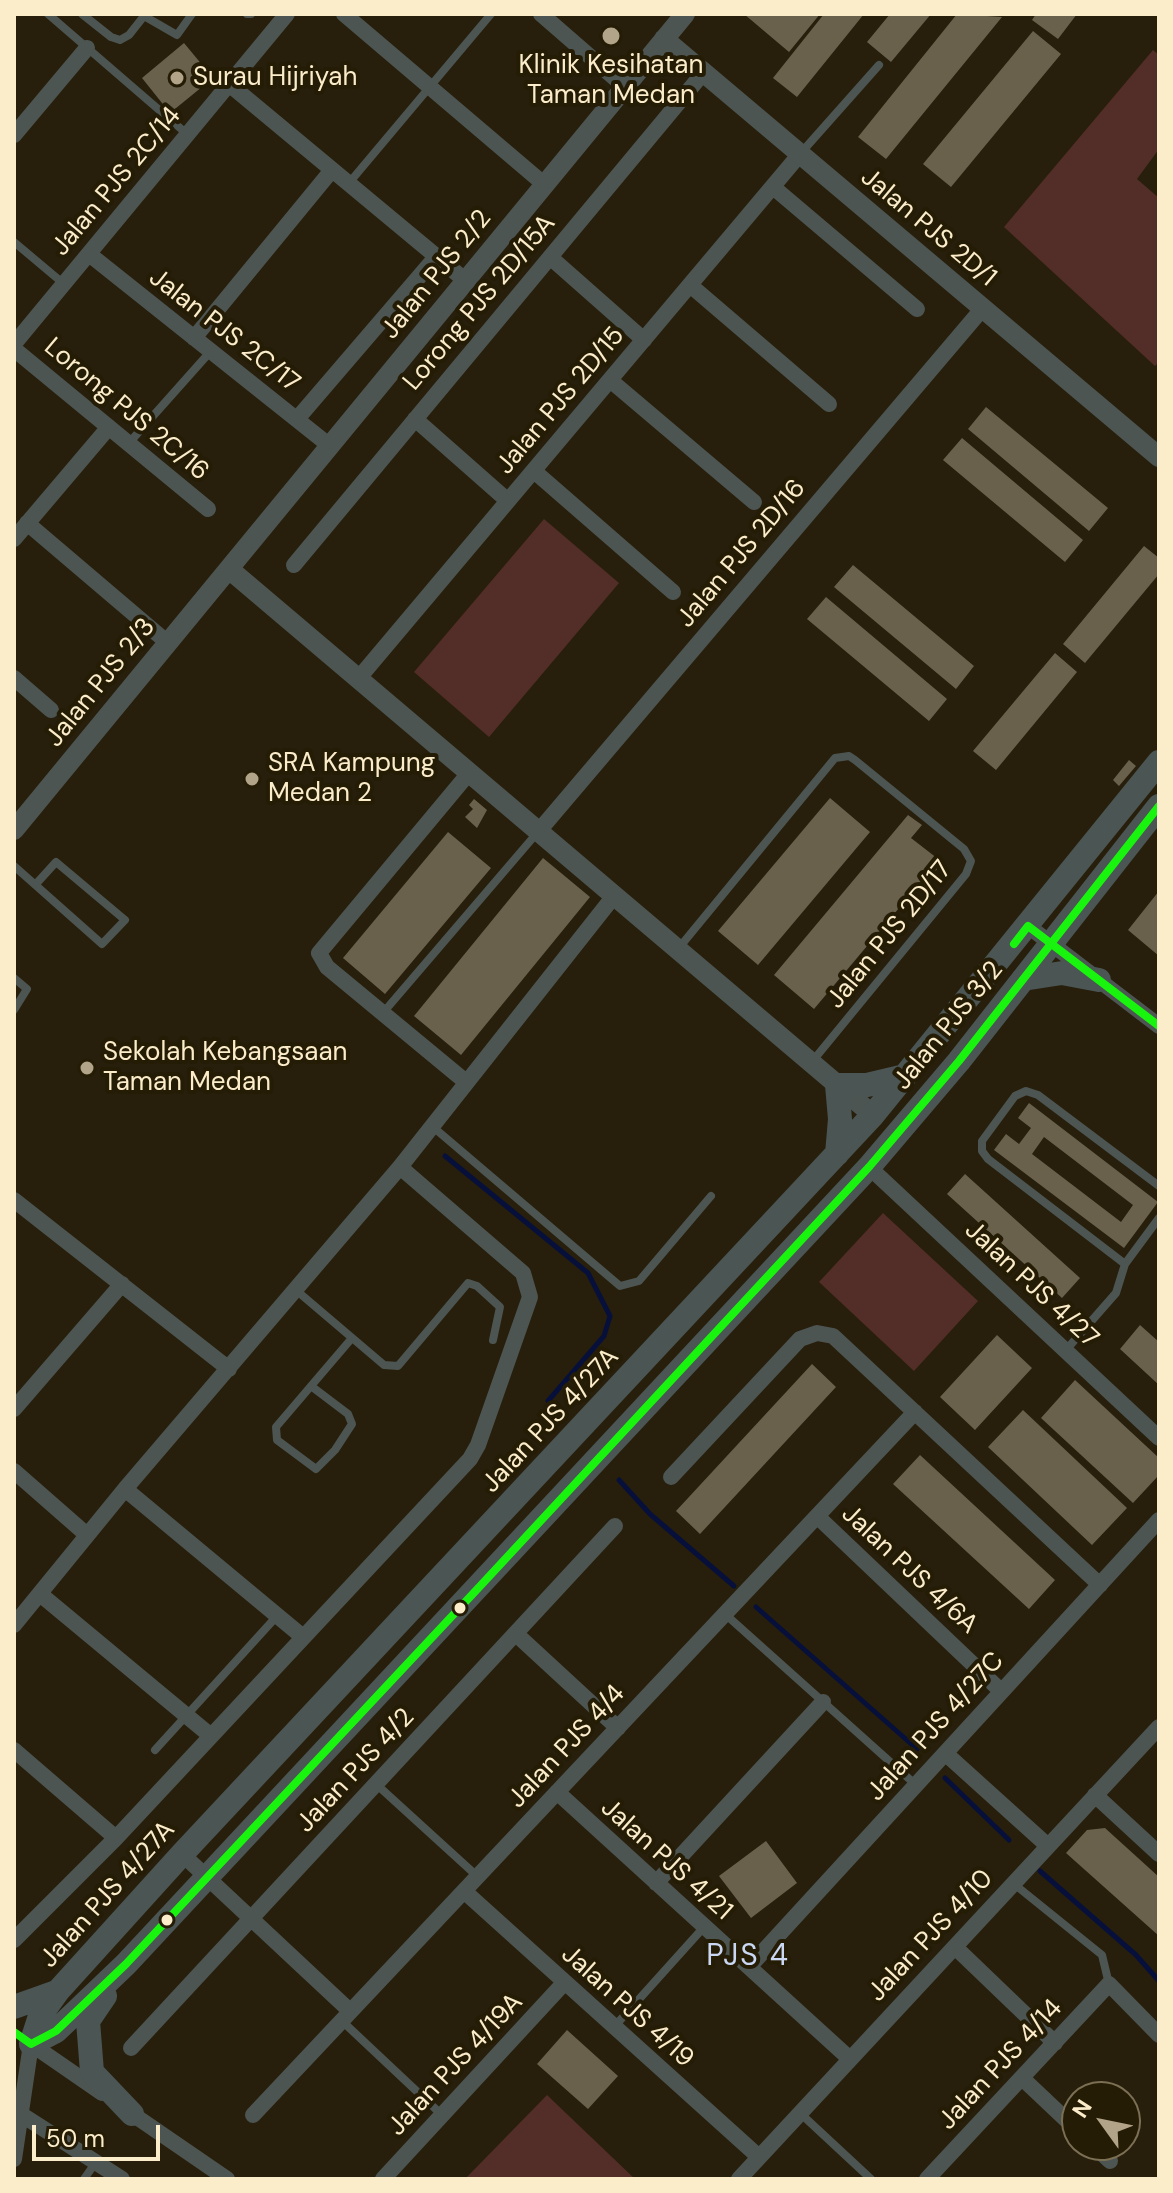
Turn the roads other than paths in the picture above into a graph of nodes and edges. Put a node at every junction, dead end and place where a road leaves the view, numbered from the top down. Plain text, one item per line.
1 (48, 14) edge
2 (82, 14) edge
3 (192, 14) edge
4 (287, 14) edge
5 (344, 14) edge
6 (491, 14) edge
7 (541, 14) edge
8 (685, 14) edge
9 (143, 15) edge
10 (664, 39) junction
11 (87, 48) junction
12 (879, 65) dead end
13 (704, 72) junction
14 (229, 84) junction
15 (430, 87) junction
16 (625, 87) junction
17 (188, 134) junction
18 (14, 135) edge
19 (800, 154) junction
20 (332, 170) junction
21 (348, 184) junction
22 (545, 185) junction
23 (773, 187) junction
24 (14, 242) edge
25 (89, 254) junction
26 (436, 257) junction
27 (550, 257) junction
28 (466, 281) junction
29 (64, 284) junction
30 (690, 285) junction
31 (983, 308) junction
32 (917, 309) dead end
33 (194, 338) junction
34 (644, 340) junction
35 (14, 346) edge
36 (211, 351) junction
37 (610, 380) junction
38 (829, 404) dead end
39 (297, 419) junction
40 (415, 419) junction
41 (109, 427) junction
42 (129, 444) junction
43 (330, 446) junction
44 (1159, 457) edge
45 (534, 471) junction
46 (508, 501) junction
47 (754, 502) dead end
48 (208, 509) dead end
49 (27, 523) junction
50 (14, 539) edge
51 (294, 565) dead end
52 (229, 569) junction
53 (673, 592) dead end
54 (168, 643) junction
55 (14, 678) edge
56 (358, 679) junction
57 (51, 710) dead end
58 (1159, 762) edge
59 (469, 773) junction
60 (1159, 806) edge
61 (14, 830) edge
62 (538, 832) junction
63 (14, 866) edge
64 (36, 884) junction
65 (614, 896) junction
66 (1028, 926) junction
67 (1051, 944) junction
68 (677, 949) junction
69 (14, 978) edge
70 (1023, 979) junction
71 (1099, 980) junction
72 (14, 1010) edge
73 (382, 1014) junction
74 (1159, 1026) edge
75 (811, 1063) junction
76 (905, 1076) junction
77 (466, 1082) junction
78 (837, 1085) junction
79 (873, 1115) junction
80 (433, 1127) junction
81 (837, 1154) junction
82 (400, 1167) junction
83 (869, 1167) junction
84 (1159, 1186) edge
85 (711, 1196) dead end
86 (14, 1200) edge
87 (1159, 1218) edge
88 (1125, 1264) junction
89 (122, 1284) junction
90 (297, 1291) junction
91 (352, 1338) junction
92 (493, 1340) dead end
93 (1066, 1350) junction
94 (229, 1369) junction
95 (311, 1386) junction
96 (14, 1409) edge
97 (915, 1412) junction
98 (1159, 1438) edge
99 (14, 1471) edge
100 (671, 1477) dead end
101 (125, 1489) junction
102 (516, 1500) junction
103 (818, 1517) junction
104 (1159, 1520) edge
105 (539, 1522) junction
106 (615, 1526) dead end
107 (87, 1535) junction
108 (457, 1562) junction
109 (483, 1583) junction
110 (1100, 1585) junction
111 (40, 1594) junction
112 (725, 1614) junction
113 (277, 1616) junction
114 (14, 1625) edge
115 (516, 1634) junction
116 (303, 1637) junction
117 (1001, 1691) junction
118 (823, 1702) junction
119 (185, 1714) junction
120 (1159, 1727) edge
121 (618, 1728) junction
122 (211, 1736) junction
123 (14, 1750) edge
124 (155, 1750) dead end
125 (945, 1753) junction
126 (376, 1784) junction
127 (916, 1785) junction
128 (557, 1792) junction
129 (1095, 1795) junction
130 (116, 1838) junction
131 (1048, 1846) junction
132 (182, 1854) junction
133 (1159, 1854) edge
134 (208, 1876) junction
135 (477, 1877) junction
136 (656, 1883) junction
137 (1013, 1884) junction
138 (464, 1891) junction
139 (252, 1918) junction
140 (704, 1927) junction
141 (14, 1940) edge
142 (955, 1947) junction
143 (126, 1964) junction
144 (749, 1967) junction
145 (564, 1983) junction
146 (1109, 1984) junction
147 (58, 1991) junction
148 (14, 2007) edge
149 (346, 2016) junction
150 (614, 2027) junction
151 (1159, 2035) edge
152 (1055, 2043) junction
153 (30, 2044) edge
154 (131, 2048) dead end
155 (850, 2059) junction
156 (1022, 2078) junction
157 (800, 2113) junction
158 (132, 2114) junction
159 (22, 2115) junction
160 (253, 2115) dead end
161 (442, 2115) junction
162 (1061, 2115) edge
163 (16, 2140) edge
164 (759, 2157) junction
165 (14, 2159) edge
166 (96, 2162) junction
167 (935, 2176) edge
168 (388, 2177) edge
169 (84, 2179) edge
170 (122, 2179) edge
171 (227, 2179) edge
172 (739, 2179) edge
173 (871, 2179) edge

1 - 11 lane
2 - 9 lane
3 - 9 lane
4 - 14 street, Jalan PJS 2C/14
5 - 15 street
6 - 15 lane
7 - 16 street
8 - 10 street, Jalan PJS 2/2
10 - 13 street, Jalan PJS 2D/1
10 - 16 street, Jalan PJS 2/2
11 - 17 lane
11 - 18 street
12 - 19 lane
13 - 19 street, Jalan PJS 2D/1
13 - 27 street, Lorong PJS 2D/15A
14 - 17 street, Jalan PJS 2C/14
14 - 20 street
15 - 21 lane
15 - 22 street
16 - 22 street, Jalan PJS 2/2
17 - 25 street, Jalan PJS 2C/14
19 - 23 street, Jalan PJS 2D/15
19 - 31 street, Jalan PJS 2D/1
20 - 21 street
20 - 33 street
21 - 26 street
22 - 28 street, Jalan PJS 2/2
23 - 30 street, Jalan PJS 2D/15
23 - 32 street
24 - 29 lane
25 - 29 street, Jalan PJS 2C/14
25 - 33 street, Jalan PJS 2C/17
26 - 28 street
26 - 39 street
27 - 34 street
27 - 40 street, Lorong PJS 2D/15A
28 - 43 street, Jalan PJS 2/2
29 - 35 street, Jalan PJS 2C/14
30 - 34 street, Jalan PJS 2D/15
30 - 38 street
31 - 44 street, Jalan PJS 2D/1
31 - 62 street, Jalan PJS 2D/16
33 - 36 street, Jalan PJS 2C/17
34 - 37 street, Jalan PJS 2D/15
35 - 41 street, Lorong PJS 2C/16
36 - 39 street, Jalan PJS 2C/17
36 - 42 lane
37 - 45 street, Jalan PJS 2D/15
37 - 47 street
39 - 43 street, Jalan PJS 2C/17
40 - 46 street
40 - 51 street, Lorong PJS 2D/15A
41 - 42 street, Lorong PJS 2C/16
41 - 49 street
42 - 48 street, Lorong PJS 2C/16
43 - 52 street, Jalan PJS 2/2
45 - 46 street, Jalan PJS 2D/15
45 - 53 street
46 - 56 street, Jalan PJS 2D/15
49 - 50 street
49 - 54 street
52 - 54 street, Jalan PJS 2/3
52 - 56 street
54 - 61 street, Jalan PJS 2/3
55 - 57 street
56 - 59 street
58 - 66 main road, Jalan PJS 3/2
59 - 62 street
59 - 73 street
60 - 67 main road, Jalan PJS 3/2
62 - 65 street
62 - 73 lane
63 - 64 lane
64 - 64 lane
65 - 68 street
65 - 77 street
66 - 67 street
66 - 76 main road, Jalan PJS 3/2
67 - 70 main road, Jalan PJS 3/2
67 - 71 street
68 - 75 street
68 - 75 lane, Jalan PJS 2D/17
69 - 72 lane
70 - 71 main road
70 - 83 main road, Jalan PJS 3/2
71 - 74 street
73 - 77 street
75 - 78 street
76 - 78 main road
76 - 79 main road, Jalan PJS 3/2
77 - 80 street
78 - 79 street
78 - 81 main road
79 - 81 main road, Jalan PJS 4/27A
80 - 82 street
80 - 85 lane
81 - 102 main road, Jalan PJS 4/27A
82 - 90 street
82 - 116 street
83 - 93 street, Jalan PJS 4/27
83 - 105 main road
84 - 88 lane
86 - 89 street
87 - 88 lane
88 - 93 lane
89 - 94 street
89 - 96 street
90 - 91 lane
90 - 94 street
91 - 92 lane
91 - 95 lane
93 - 98 street, Jalan PJS 4/27
94 - 101 street
95 - 95 lane
97 - 100 street
97 - 103 street, Jalan PJS 4/4
97 - 110 street
99 - 107 street
101 - 107 street
101 - 113 street
102 - 105 main road
102 - 108 main road, Jalan PJS 4/27A
103 - 112 street, Jalan PJS 4/4
103 - 117 street, Jalan PJS 4/6A
104 - 110 street, Jalan PJS 4/27C
105 - 109 main road
106 - 115 street, Jalan PJS 4/2
107 - 111 street
108 - 109 main road
108 - 132 main road, Jalan PJS 4/27A
109 - 134 main road
110 - 117 street, Jalan PJS 4/27C
111 - 114 street
111 - 119 street
112 - 118 lane
112 - 121 street, Jalan PJS 4/4
113 - 116 street
113 - 119 lane
115 - 121 street
115 - 126 street, Jalan PJS 4/2
116 - 122 street
117 - 125 street, Jalan PJS 4/27C
118 - 127 lane
118 - 136 street
119 - 122 street
119 - 124 lane
120 - 129 street, Jalan PJS 4/10
121 - 128 street, Jalan PJS 4/4
122 - 130 street
123 - 130 street
125 - 127 street, Jalan PJS 4/27C
125 - 131 street
126 - 135 lane
126 - 139 street, Jalan PJS 4/2
127 - 144 street, Jalan PJS 4/27C
128 - 135 street, Jalan PJS 4/4
128 - 136 street, Jalan PJS 4/21
129 - 131 street, Jalan PJS 4/10
129 - 133 street
130 - 141 street
131 - 137 street, Jalan PJS 4/10
132 - 134 street
132 - 147 main road, Jalan PJS 4/27A
134 - 139 street
134 - 143 main road
135 - 138 street, Jalan PJS 4/4
136 - 140 street, Jalan PJS 4/21
137 - 142 street, Jalan PJS 4/10
137 - 146 lane
138 - 145 street, Jalan PJS 4/19
138 - 149 street, Jalan PJS 4/4
139 - 149 street
139 - 154 street, Jalan PJS 4/2
140 - 144 street, Jalan PJS 4/21
140 - 150 lane
142 - 152 street
142 - 155 street, Jalan PJS 4/10
143 - 153 main road
143 - 158 main road
144 - 155 street, Jalan PJS 4/21
145 - 150 street, Jalan PJS 4/19
145 - 161 street, Jalan PJS 4/19A
146 - 151 street
146 - 152 street, Jalan PJS 4/14
147 - 148 main road
147 - 153 main road, Jalan PJS 4/27A
149 - 160 street, Jalan PJS 4/4
149 - 161 lane
150 - 164 street, Jalan PJS 4/19
152 - 156 street, Jalan PJS 4/14
153 - 158 street
153 - 159 street
155 - 157 street, Jalan PJS 4/10
156 - 162 street
156 - 167 street, Jalan PJS 4/14
157 - 164 street, Jalan PJS 4/10
157 - 173 lane
158 - 171 street
159 - 163 street
159 - 166 street
161 - 168 street, Jalan PJS 4/19A
163 - 165 street
164 - 172 street, Jalan PJS 4/10
166 - 169 lane
166 - 170 street

